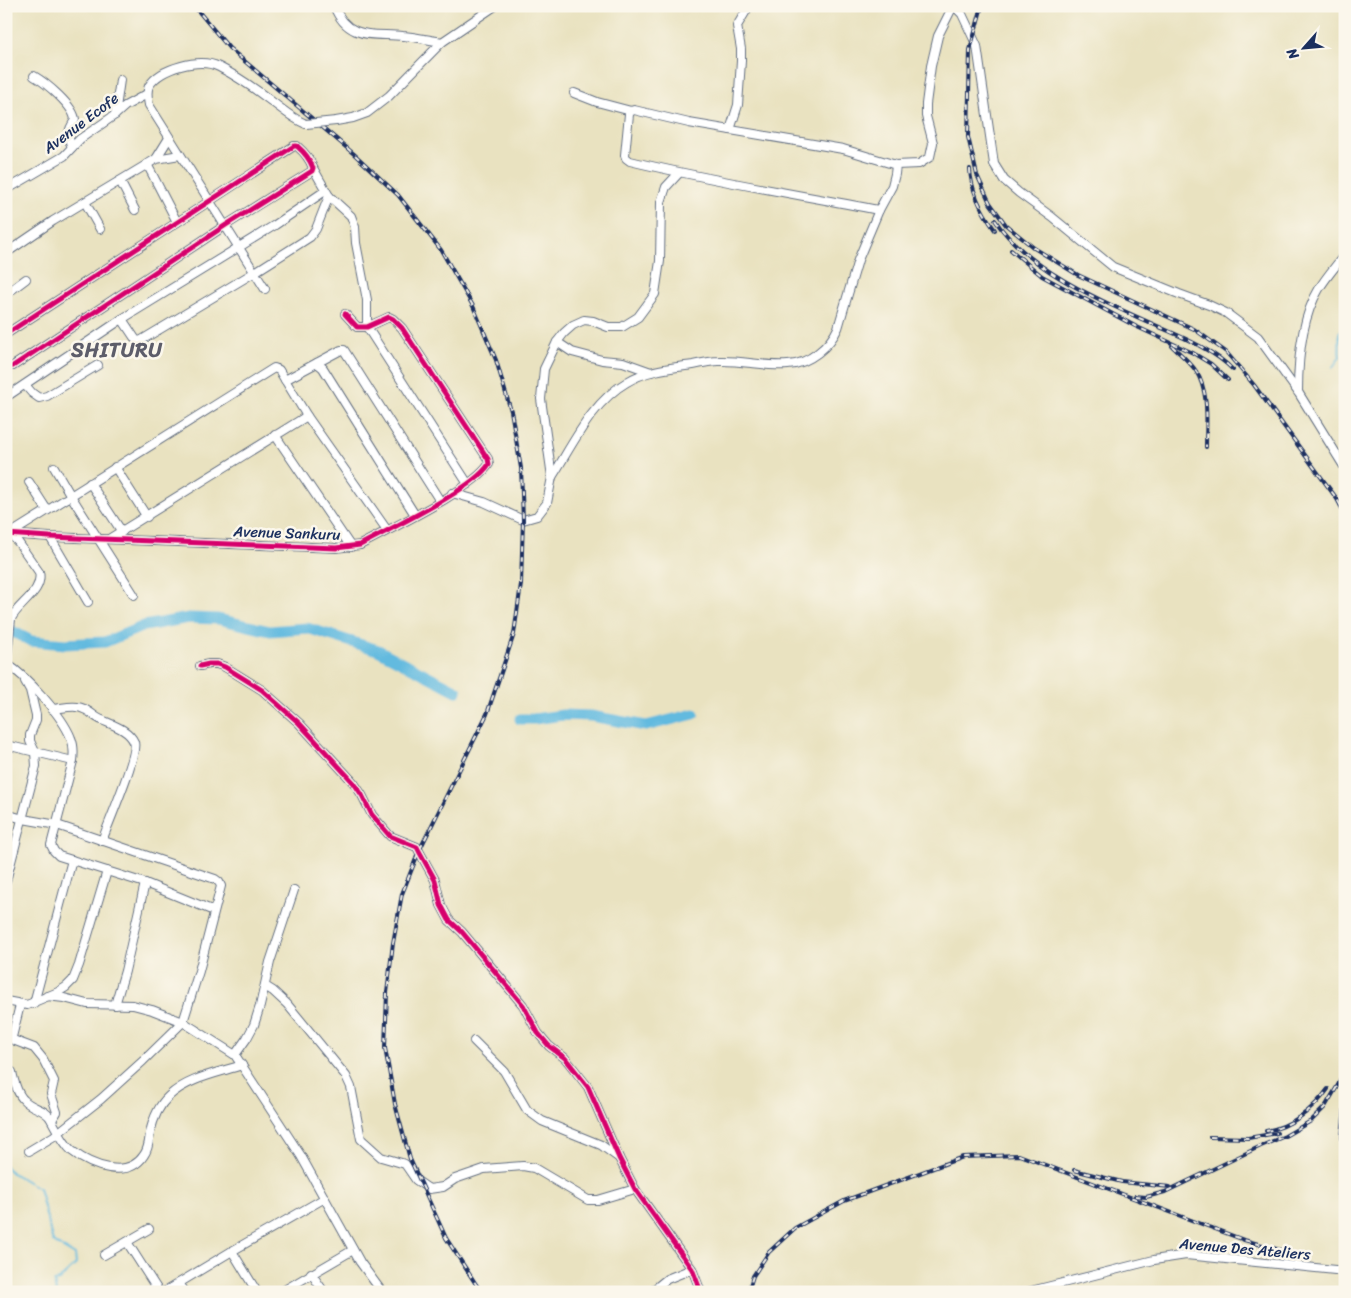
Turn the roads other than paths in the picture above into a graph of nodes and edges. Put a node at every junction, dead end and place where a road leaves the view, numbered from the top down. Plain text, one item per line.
1 (334, 6) edge
2 (495, 6) edge
3 (749, 6) edge
4 (954, 6) edge
5 (442, 42) junction
6 (34, 76) dead end
7 (120, 80) dead end
8 (574, 93) dead end
9 (147, 94) junction
10 (631, 111) junction
11 (116, 115) junction
12 (730, 130) junction
13 (169, 138) junction
14 (72, 147) junction
15 (180, 155) junction
16 (156, 159) junction
17 (147, 164) junction
18 (896, 165) junction
19 (313, 168) junction
20 (679, 173) junction
21 (120, 181) junction
22 (6, 190) edge
23 (327, 194) junction
24 (85, 202) junction
25 (210, 202) junction
26 (136, 210) dead end
27 (879, 210) junction
28 (177, 222) junction
29 (226, 225) junction
30 (100, 229) dead end
31 (240, 247) junction
32 (6, 253) edge
33 (1345, 254) edge
34 (255, 272) junction
35 (26, 279) dead end
36 (265, 289) dead end
37 (6, 294) edge
38 (344, 314) dead end
39 (122, 319) junction
40 (367, 327) junction
41 (6, 334) edge
42 (557, 342) junction
43 (317, 363) junction
44 (98, 365) dead end
45 (13, 366) dead end
46 (651, 372) junction
47 (285, 380) junction
48 (25, 385) junction
49 (1298, 392) junction
50 (6, 397) edge
51 (307, 416) junction
52 (275, 435) junction
53 (54, 466) dead end
54 (115, 467) junction
55 (1345, 468) edge
56 (552, 476) junction
57 (29, 482) dead end
58 (90, 483) junction
59 (468, 484) junction
60 (452, 493) junction
61 (71, 496) junction
62 (440, 501) junction
63 (47, 510) junction
64 (415, 515) junction
65 (147, 517) junction
66 (387, 530) junction
67 (122, 532) junction
68 (8, 534) edge
69 (50, 537) junction
70 (98, 539) junction
71 (109, 539) junction
72 (351, 547) junction
73 (134, 595) dead end
74 (88, 602) dead end
75 (9, 618) edge
76 (7, 664) edge
77 (200, 666) dead end
78 (17, 670) junction
79 (52, 709) junction
80 (6, 745) edge
81 (36, 752) junction
82 (73, 761) junction
83 (6, 814) edge
84 (23, 819) junction
85 (57, 825) junction
86 (102, 840) junction
87 (72, 860) junction
88 (107, 871) junction
89 (6, 880) edge
90 (145, 883) junction
91 (294, 890) dead end
92 (214, 911) junction
93 (265, 986) junction
94 (47, 996) junction
95 (6, 1001) edge
96 (34, 1003) junction
97 (20, 1005) junction
98 (115, 1005) junction
99 (183, 1022) junction
100 (474, 1042) dead end
101 (235, 1056) junction
102 (242, 1065) junction
103 (12, 1072) dead end
104 (52, 1120) junction
105 (58, 1133) junction
106 (29, 1152) dead end
107 (619, 1158) junction
108 (634, 1188) junction
109 (325, 1198) junction
110 (149, 1229) dead end
111 (127, 1242) junction
112 (353, 1250) junction
113 (232, 1251) junction
114 (104, 1255) dead end
115 (692, 1269) junction
116 (1345, 1271) edge
117 (311, 1273) junction
118 (179, 1283) junction
119 (159, 1292) edge
120 (164, 1292) edge
121 (184, 1292) edge
122 (257, 1292) edge
123 (281, 1292) edge
124 (324, 1292) edge
125 (382, 1292) edge
126 (651, 1292) edge
127 (701, 1292) edge
128 (1027, 1292) edge

1 - 5 street
2 - 5 street
3 - 12 street
4 - 18 street
4 - 49 street
5 - 9 street, bridge
6 - 14 street
7 - 11 street
8 - 10 street
9 - 11 street, Avenue Ecofe
9 - 13 street
10 - 12 street
10 - 20 street
11 - 14 street, Avenue Ecofe
12 - 18 street
13 - 15 street
13 - 16 street
14 - 22 street, Avenue Ecofe
15 - 16 street
15 - 25 street
16 - 17 street
17 - 21 street
17 - 28 street
18 - 27 street
19 - 23 street
19 - 25 street
19 - 29 street
20 - 27 street
20 - 42 street
21 - 24 street
21 - 26 street
23 - 31 street
23 - 34 street
23 - 40 street
24 - 30 street
24 - 32 street
25 - 28 street
25 - 29 street
27 - 46 street
28 - 41 street
29 - 31 street
29 - 45 street
31 - 34 street
31 - 39 street
33 - 49 street
34 - 36 street
34 - 39 street
35 - 37 street
38 - 40 street
39 - 48 street
40 - 59 street
40 - 59 street, Avenue Sankuru
42 - 46 street
42 - 56 street
43 - 47 street
43 - 62 street
43 - 64 street
44 - 48 street
46 - 56 street
47 - 51 street
47 - 54 street
48 - 50 street
49 - 55 street
51 - 52 street
51 - 66 street
52 - 65 street
52 - 72 street
53 - 61 street
54 - 58 street
54 - 65 street
56 - 60 street
57 - 63 street
58 - 61 street
58 - 67 street
59 - 60 street, Avenue Sankuru
60 - 62 street, Avenue Sankuru
61 - 63 street
61 - 70 street
62 - 64 street, Avenue Sankuru
63 - 68 street
64 - 66 street, Avenue Sankuru
65 - 67 street
66 - 72 street, Avenue Sankuru
67 - 71 street
68 - 69 street, Avenue Sankuru
68 - 75 street
69 - 70 street, Avenue Sankuru
69 - 74 street
70 - 71 street, Avenue Sankuru
70 - 73 street
71 - 72 street, Avenue Sankuru
75 - 76 street
76 - 78 street
77 - 107 street
78 - 79 street
78 - 81 street
79 - 82 street
79 - 86 street
80 - 81 street
81 - 82 street
81 - 84 street
82 - 85 street
83 - 84 street
84 - 85 street
84 - 89 street
85 - 86 street
85 - 87 street
86 - 92 street
87 - 88 street
87 - 96 street
88 - 90 street
88 - 94 street
90 - 92 street
90 - 98 street
91 - 93 street
92 - 99 street
93 - 101 street
93 - 108 street
94 - 96 street
94 - 98 street
95 - 97 street
96 - 97 street
97 - 104 street
98 - 99 street
99 - 101 street
99 - 105 street
100 - 107 street
101 - 102 street
102 - 105 street
102 - 109 street
103 - 104 street
104 - 105 street
105 - 106 street
107 - 108 street
108 - 115 street
109 - 112 street
109 - 113 street
110 - 111 street
111 - 114 street
111 - 119 street
112 - 117 street
112 - 125 street
113 - 118 street
113 - 122 street
115 - 126 street
115 - 127 street
116 - 128 street, Avenue Des Ateliers
117 - 123 street
117 - 124 street
118 - 120 street
118 - 121 street

